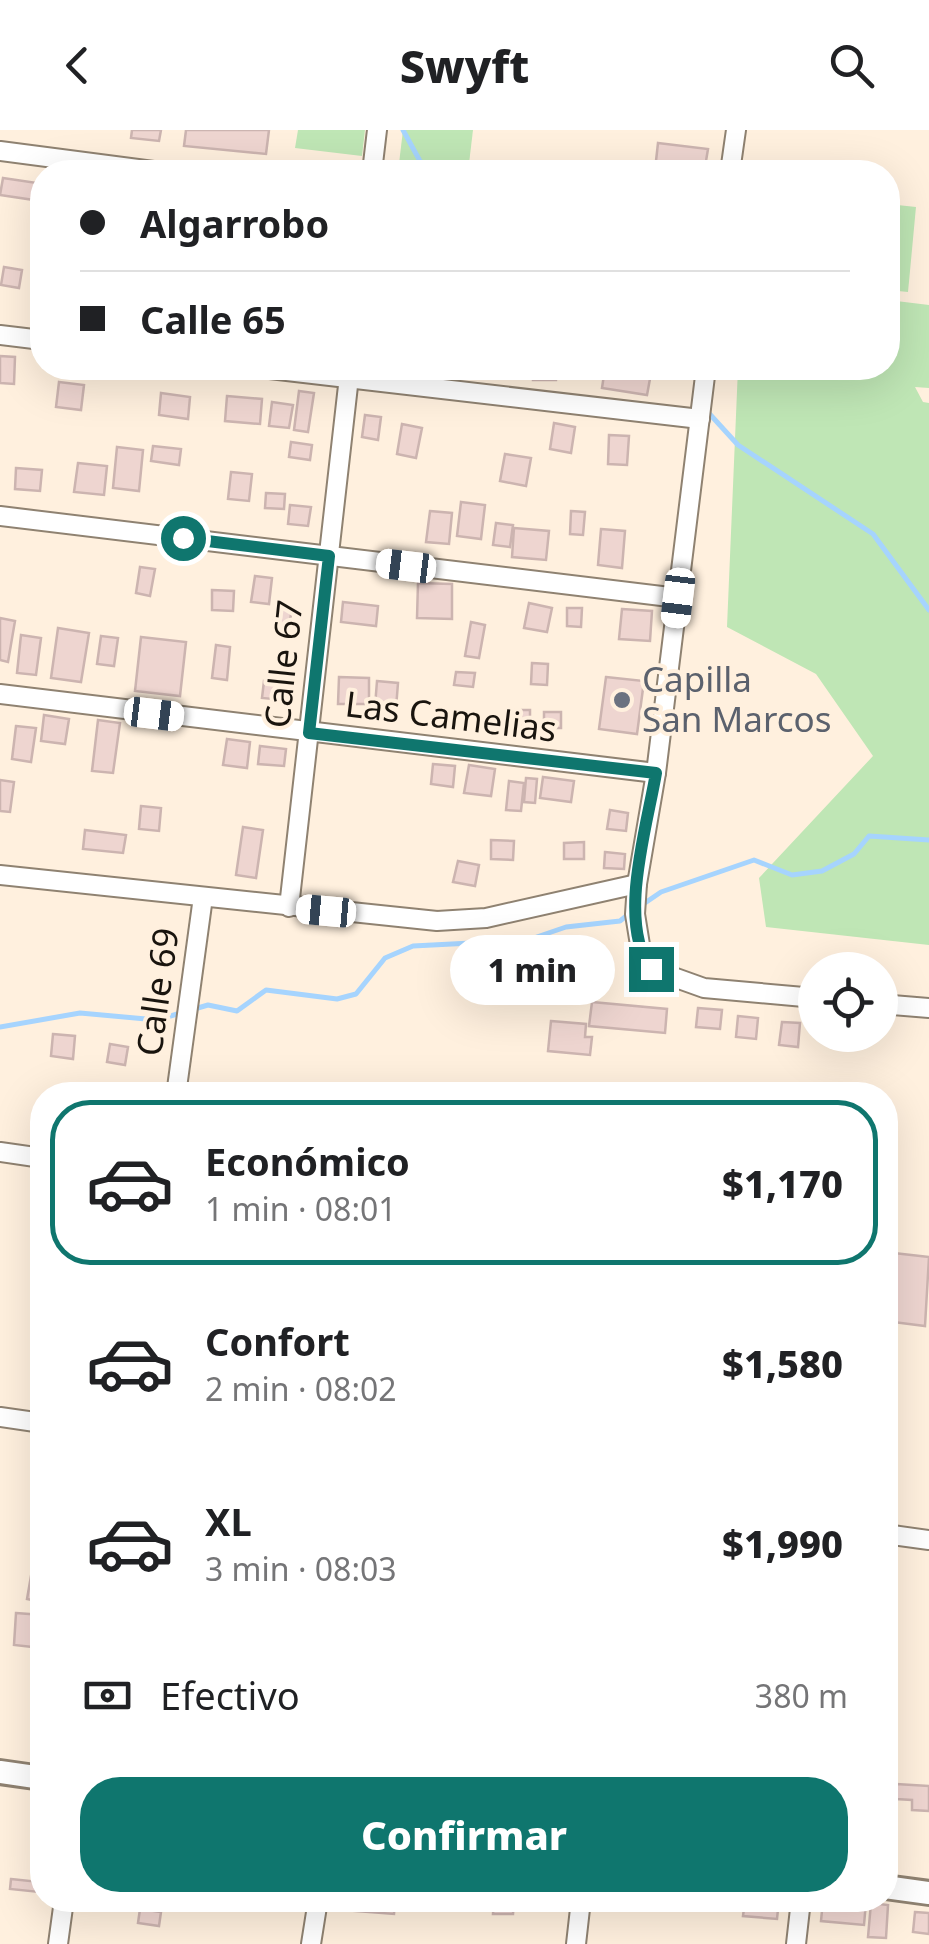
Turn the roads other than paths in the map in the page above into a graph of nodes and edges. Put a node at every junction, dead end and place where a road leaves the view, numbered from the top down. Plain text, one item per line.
1 (377, 130) edge
2 (736, 130) edge
3 (0, 151) edge
4 (69, 160) edge
5 (373, 160) edge
6 (732, 160) edge
7 (0, 335) edge
8 (30, 339) edge
9 (349, 380) edge
10 (403, 380) edge
11 (705, 380) edge
12 (700, 419) junction
13 (0, 516) edge
14 (329, 556) junction
15 (678, 598) junction
16 (0, 694) edge
17 (309, 733) junction
18 (656, 773) junction
19 (0, 874) edge
20 (637, 884) junction
21 (203, 897) junction
22 (290, 907) junction
23 (798, 996) edge
24 (898, 1005) edge
25 (929, 1008) edge
26 (178, 1082) edge
27 (0, 1152) edge
28 (30, 1156) edge
29 (0, 1417) edge
30 (30, 1421) edge
31 (898, 1536) edge
32 (929, 1540) edge
33 (0, 1772) edge
34 (30, 1776) edge
35 (898, 1888) edge
36 (929, 1892) edge
37 (62, 1912) edge
38 (316, 1912) edge
39 (580, 1912) edge
40 (800, 1912) edge
41 (58, 1944) edge
42 (311, 1944) edge
43 (576, 1944) edge
44 (796, 1944) edge

1 - 5 street
2 - 6 street
3 - 4 street
7 - 8 street
9 - 14 street, Calle 67
10 - 12 street
11 - 12 street
12 - 15 street
13 - 14 street
14 - 15 street
14 - 17 street, Calle 67
15 - 18 street
16 - 17 street, Las Camelias
17 - 18 street, Las Camelias
17 - 22 street, Calle 67
18 - 20 street
19 - 21 street
20 - 22 street
20 - 23 street
21 - 22 street
21 - 26 street, Calle 69
24 - 25 street
27 - 28 street
29 - 30 street
31 - 32 street
33 - 34 main road
35 - 36 main road
37 - 41 street
38 - 42 street
39 - 43 street
40 - 44 street

